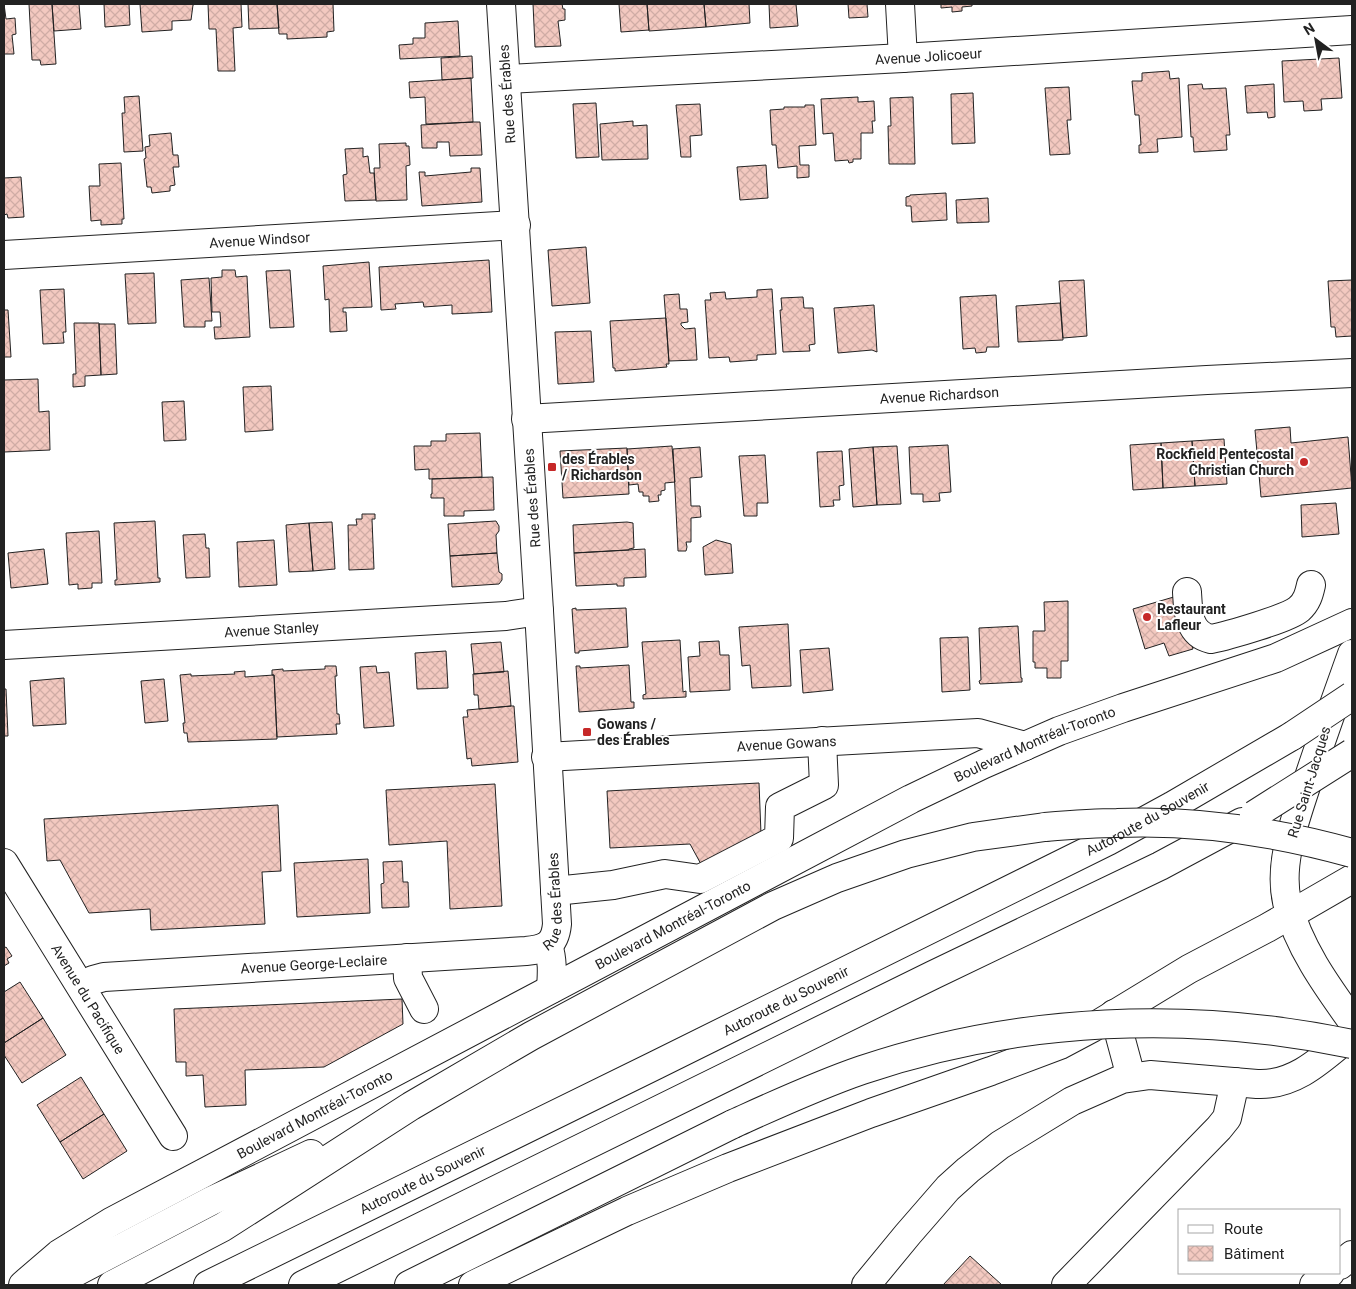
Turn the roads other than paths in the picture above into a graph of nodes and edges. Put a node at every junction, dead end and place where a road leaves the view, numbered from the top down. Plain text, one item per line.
1 (501, 4) edge
2 (900, 4) edge
3 (1352, 30) edge
4 (903, 58) junction
5 (506, 79) junction
6 (516, 226) junction
7 (4, 255) edge
8 (1352, 374) edge
9 (526, 419) junction
10 (1311, 585) dead end
11 (1187, 592) dead end
12 (539, 611) junction
13 (1352, 623) edge
14 (4, 645) edge
15 (1352, 654) edge
16 (1352, 696) edge
17 (822, 741) junction
18 (1025, 746) junction
19 (1352, 753) edge
20 (546, 757) junction
21 (1352, 853) edge
22 (4, 863) edge
23 (1352, 879) edge
24 (555, 890) junction
25 (1291, 914) junction
26 (548, 945) junction
27 (407, 958) junction
28 (81, 986) junction
29 (551, 989) junction
30 (424, 1009) dead end
31 (1114, 1014) junction
32 (1352, 1021) edge
33 (1352, 1034) edge
34 (1352, 1044) edge
35 (1131, 1077) junction
36 (1235, 1082) junction
37 (411, 1106) junction
38 (173, 1136) dead end
39 (1352, 1255) edge
40 (1341, 1264) edge
41 (1329, 1274) edge
42 (1082, 1279) edge
43 (22, 1285) edge
44 (43, 1285) edge
45 (112, 1285) edge
46 (208, 1285) edge
47 (303, 1285) edge
48 (409, 1285) edge
49 (473, 1285) edge
50 (866, 1285) edge
51 (1314, 1285) edge

1 - 5 main road, Rue des Érables
2 - 4 main road
3 - 4 main road, Avenue Jolicoeur
4 - 5 main road, Avenue Jolicoeur
5 - 6 main road, Rue des Érables
6 - 7 main road, Avenue Windsor
6 - 9 main road, Rue des Érables
8 - 9 main road, Avenue Richardson
9 - 12 main road, Rue des Érables
10 - 11 main road
12 - 14 main road, Avenue Stanley
12 - 20 main road, Rue des Érables
13 - 18 main road, Boulevard Montréal-Toronto
15 - 25 main road, Rue Saint-Jacques
16 - 46 main road, Autoroute du Souvenir, bridge
17 - 18 main road, Avenue Gowans
17 - 20 main road, Avenue Gowans
17 - 24 main road
18 - 29 main road, Boulevard Montréal-Toronto
19 - 47 main road, bridge
20 - 24 main road, Rue des Érables
21 - 37 main road, bridge
22 - 28 main road, Avenue du Pacifique
23 - 25 main road
24 - 26 main road, Rue des Érables
25 - 31 main road
25 - 32 main road, Rue Saint-Jacques
26 - 27 main road, Avenue George-Leclaire
26 - 29 main road, Rue des Érables
27 - 28 main road, Avenue George-Leclaire
27 - 30 main road
28 - 38 main road, Avenue du Pacifique
29 - 43 main road, Boulevard Montréal-Toronto
31 - 35 main road
31 - 49 main road
33 - 36 main road
34 - 48 main road, bridge
35 - 36 main road
35 - 50 main road
36 - 42 main road
37 - 44 main road
37 - 45 main road
39 - 40 main road
41 - 51 main road

